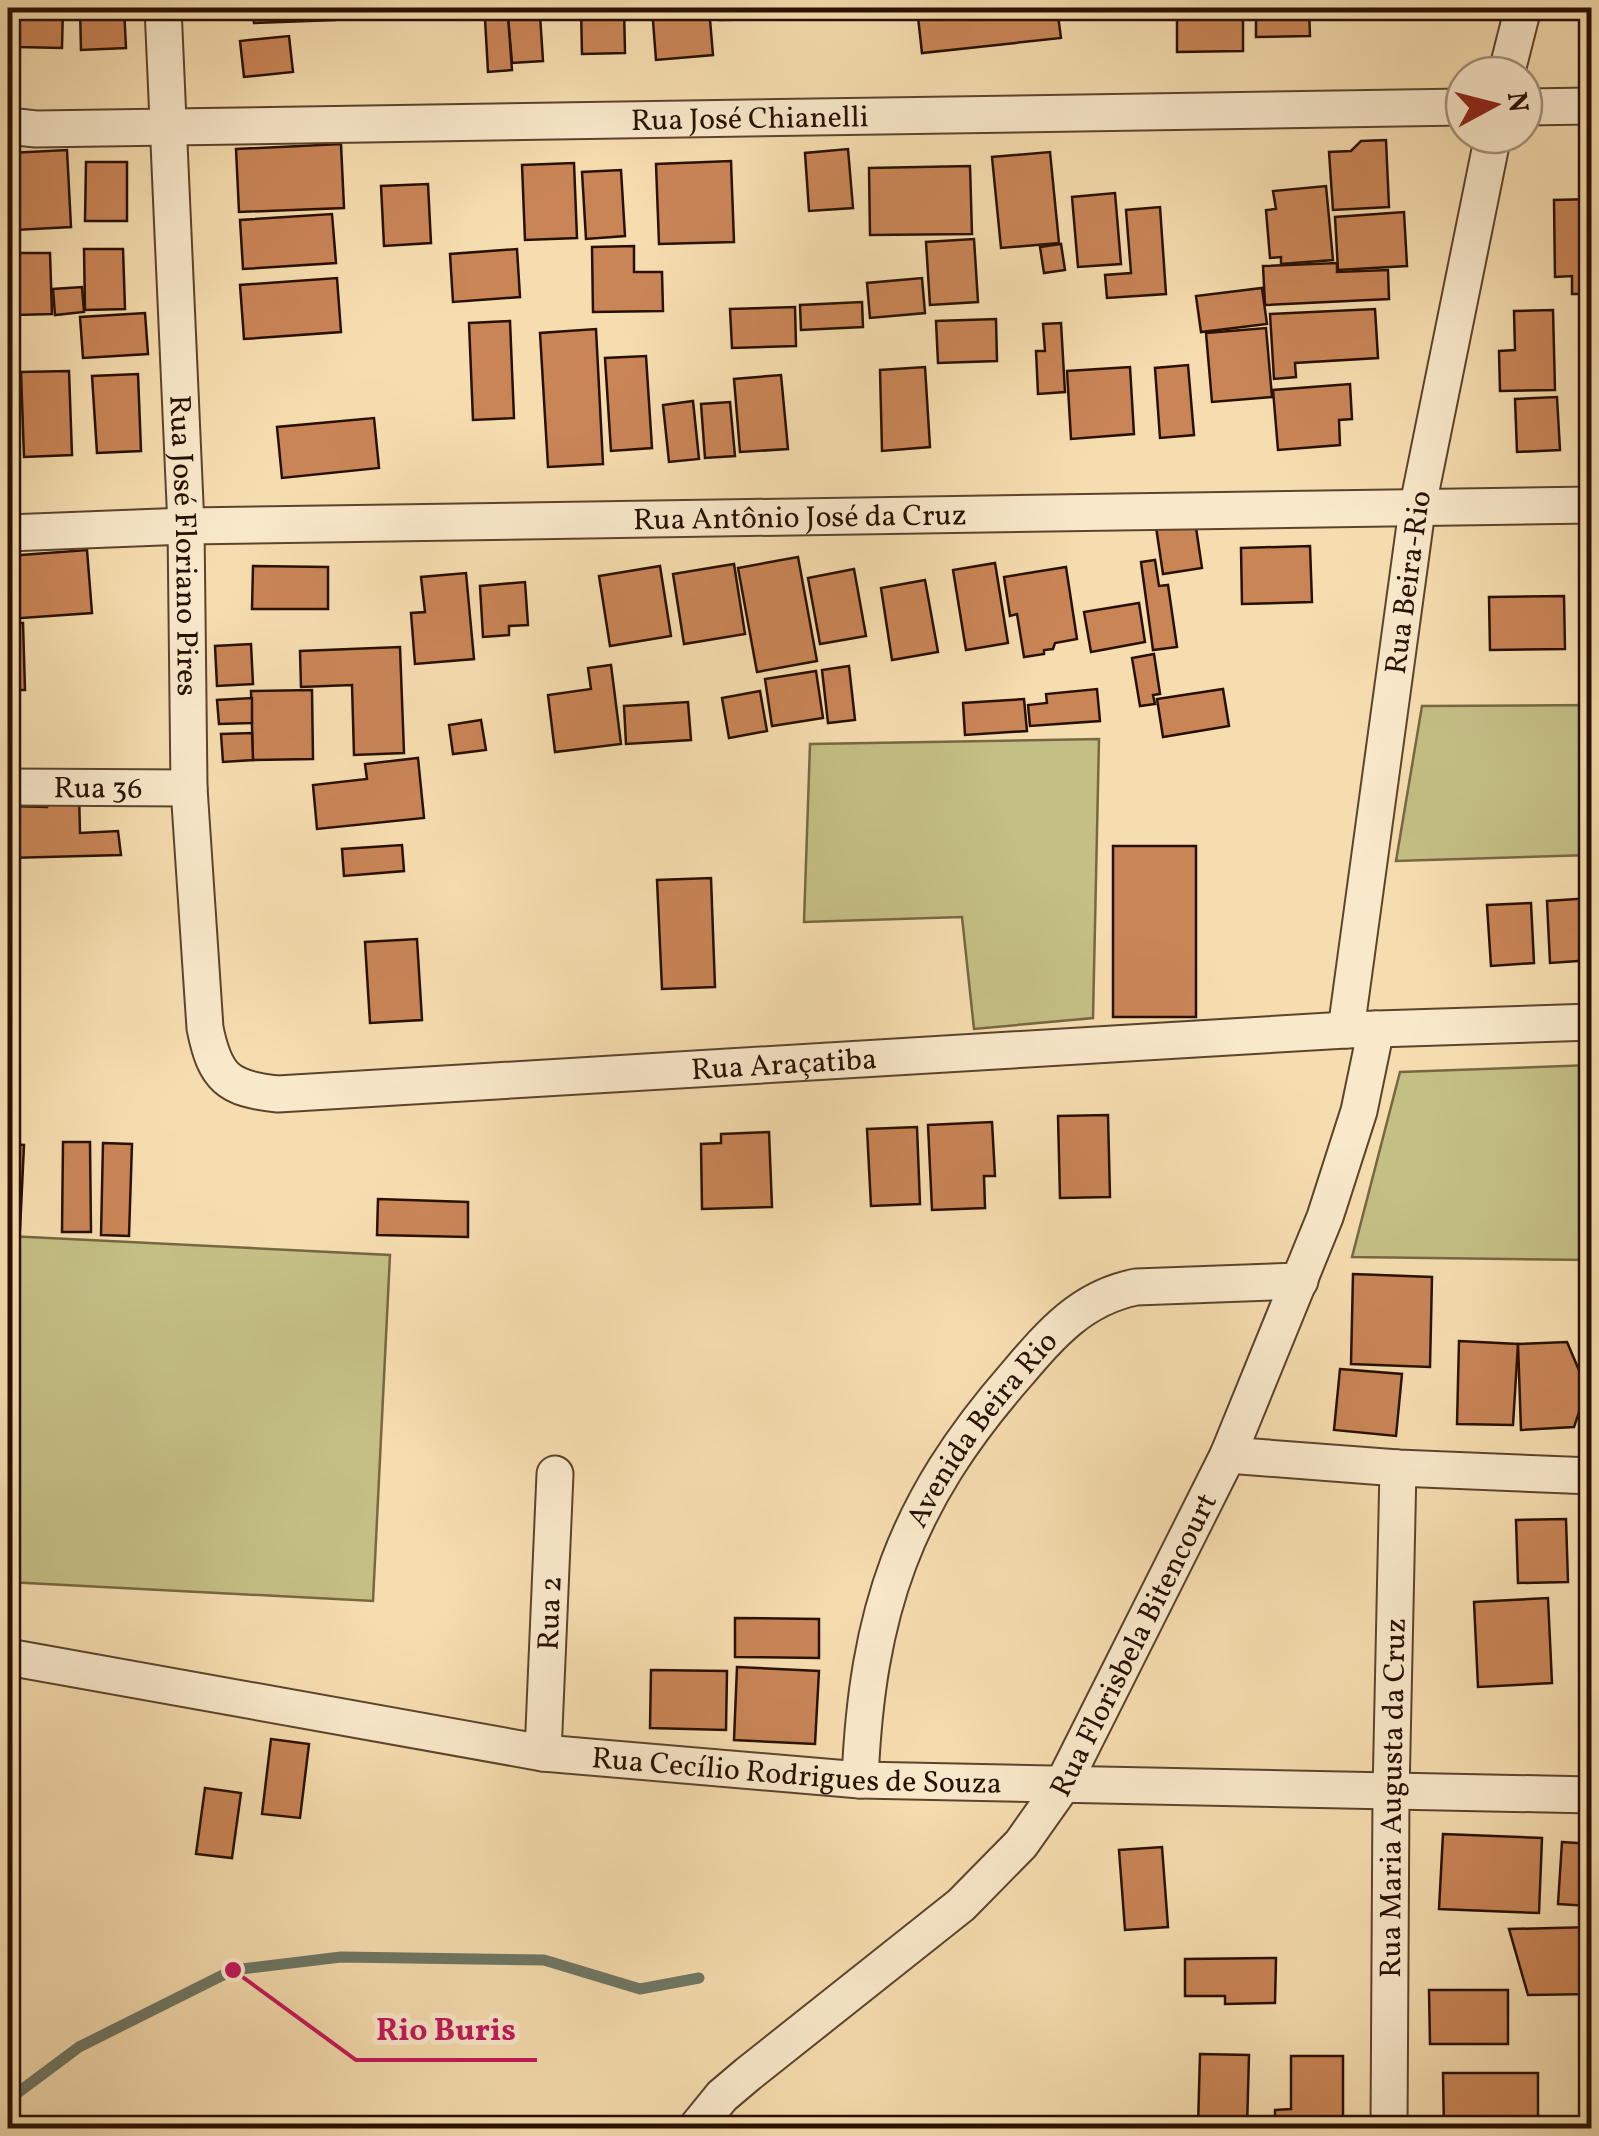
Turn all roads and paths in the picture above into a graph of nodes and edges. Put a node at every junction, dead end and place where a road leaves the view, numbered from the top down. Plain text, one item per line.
1 (164, 8) edge
2 (1523, 8) edge
3 (1511, 55) edge
4 (1544, 106) edge
5 (1592, 106) edge
6 (1444, 107) edge
7 (22, 127) edge
8 (170, 128) junction
9 (1489, 155) edge
10 (1592, 505) edge
11 (1417, 510) junction
12 (186, 526) junction
13 (8, 534) edge
14 (8, 788) edge
15 (189, 788) junction
16 (1592, 1022) edge
17 (1361, 1029) junction
18 (225, 1080) joint
19 (1300, 1281) junction
20 (1228, 1455) junction
21 (1398, 1468) junction
22 (554, 1474) dead end
23 (1592, 1476) edge
24 (8, 1657) edge
25 (543, 1752) junction
26 (860, 1780) junction
27 (1062, 1786) junction
28 (1390, 1793) junction
29 (1592, 1795) edge
30 (696, 2128) edge
31 (1389, 2128) edge

1 - 8 street, Rua José Floriano Pires
2 - 3 street
4 - 5 street
6 - 8 street, Rua José Chianelli
7 - 8 street, Rua José Chianelli
8 - 12 street, Rua José Floriano Pires
9 - 11 street, Rua Beira-Rio
10 - 11 street, Rua Antônio José da Cruz
11 - 12 street, Rua Antônio José da Cruz
11 - 17 street, Rua Beira-Rio
12 - 13 street, Rua Antônio José da Cruz
12 - 15 street, Rua José Floriano Pires
14 - 15 street, Rua 36
15 - 18 street, Rua José Floriano Pires
16 - 17 street
17 - 18 street, Rua Araçatiba
17 - 19 street, Rua Florisbela Bitencourt
19 - 20 street, Rua Florisbela Bitencourt
19 - 26 street, Avenida Beira Rio
20 - 21 street
20 - 27 street, Rua Florisbela Bitencourt
21 - 23 street
21 - 28 street, Rua Maria Augusta da Cruz
22 - 25 street, Rua 2
24 - 25 street, Rua Cecílio Rodrigues de Souza
25 - 26 street, Rua Cecílio Rodrigues de Souza
26 - 27 street, Rua Cecílio Rodrigues de Souza
27 - 28 street, Rua Cecílio Rodrigues de Souza
27 - 30 street, Rua Florisbela Bitencourt
28 - 29 street, Rua Cecílio Rodrigues de Souza
28 - 31 street, Rua Maria Augusta da Cruz

